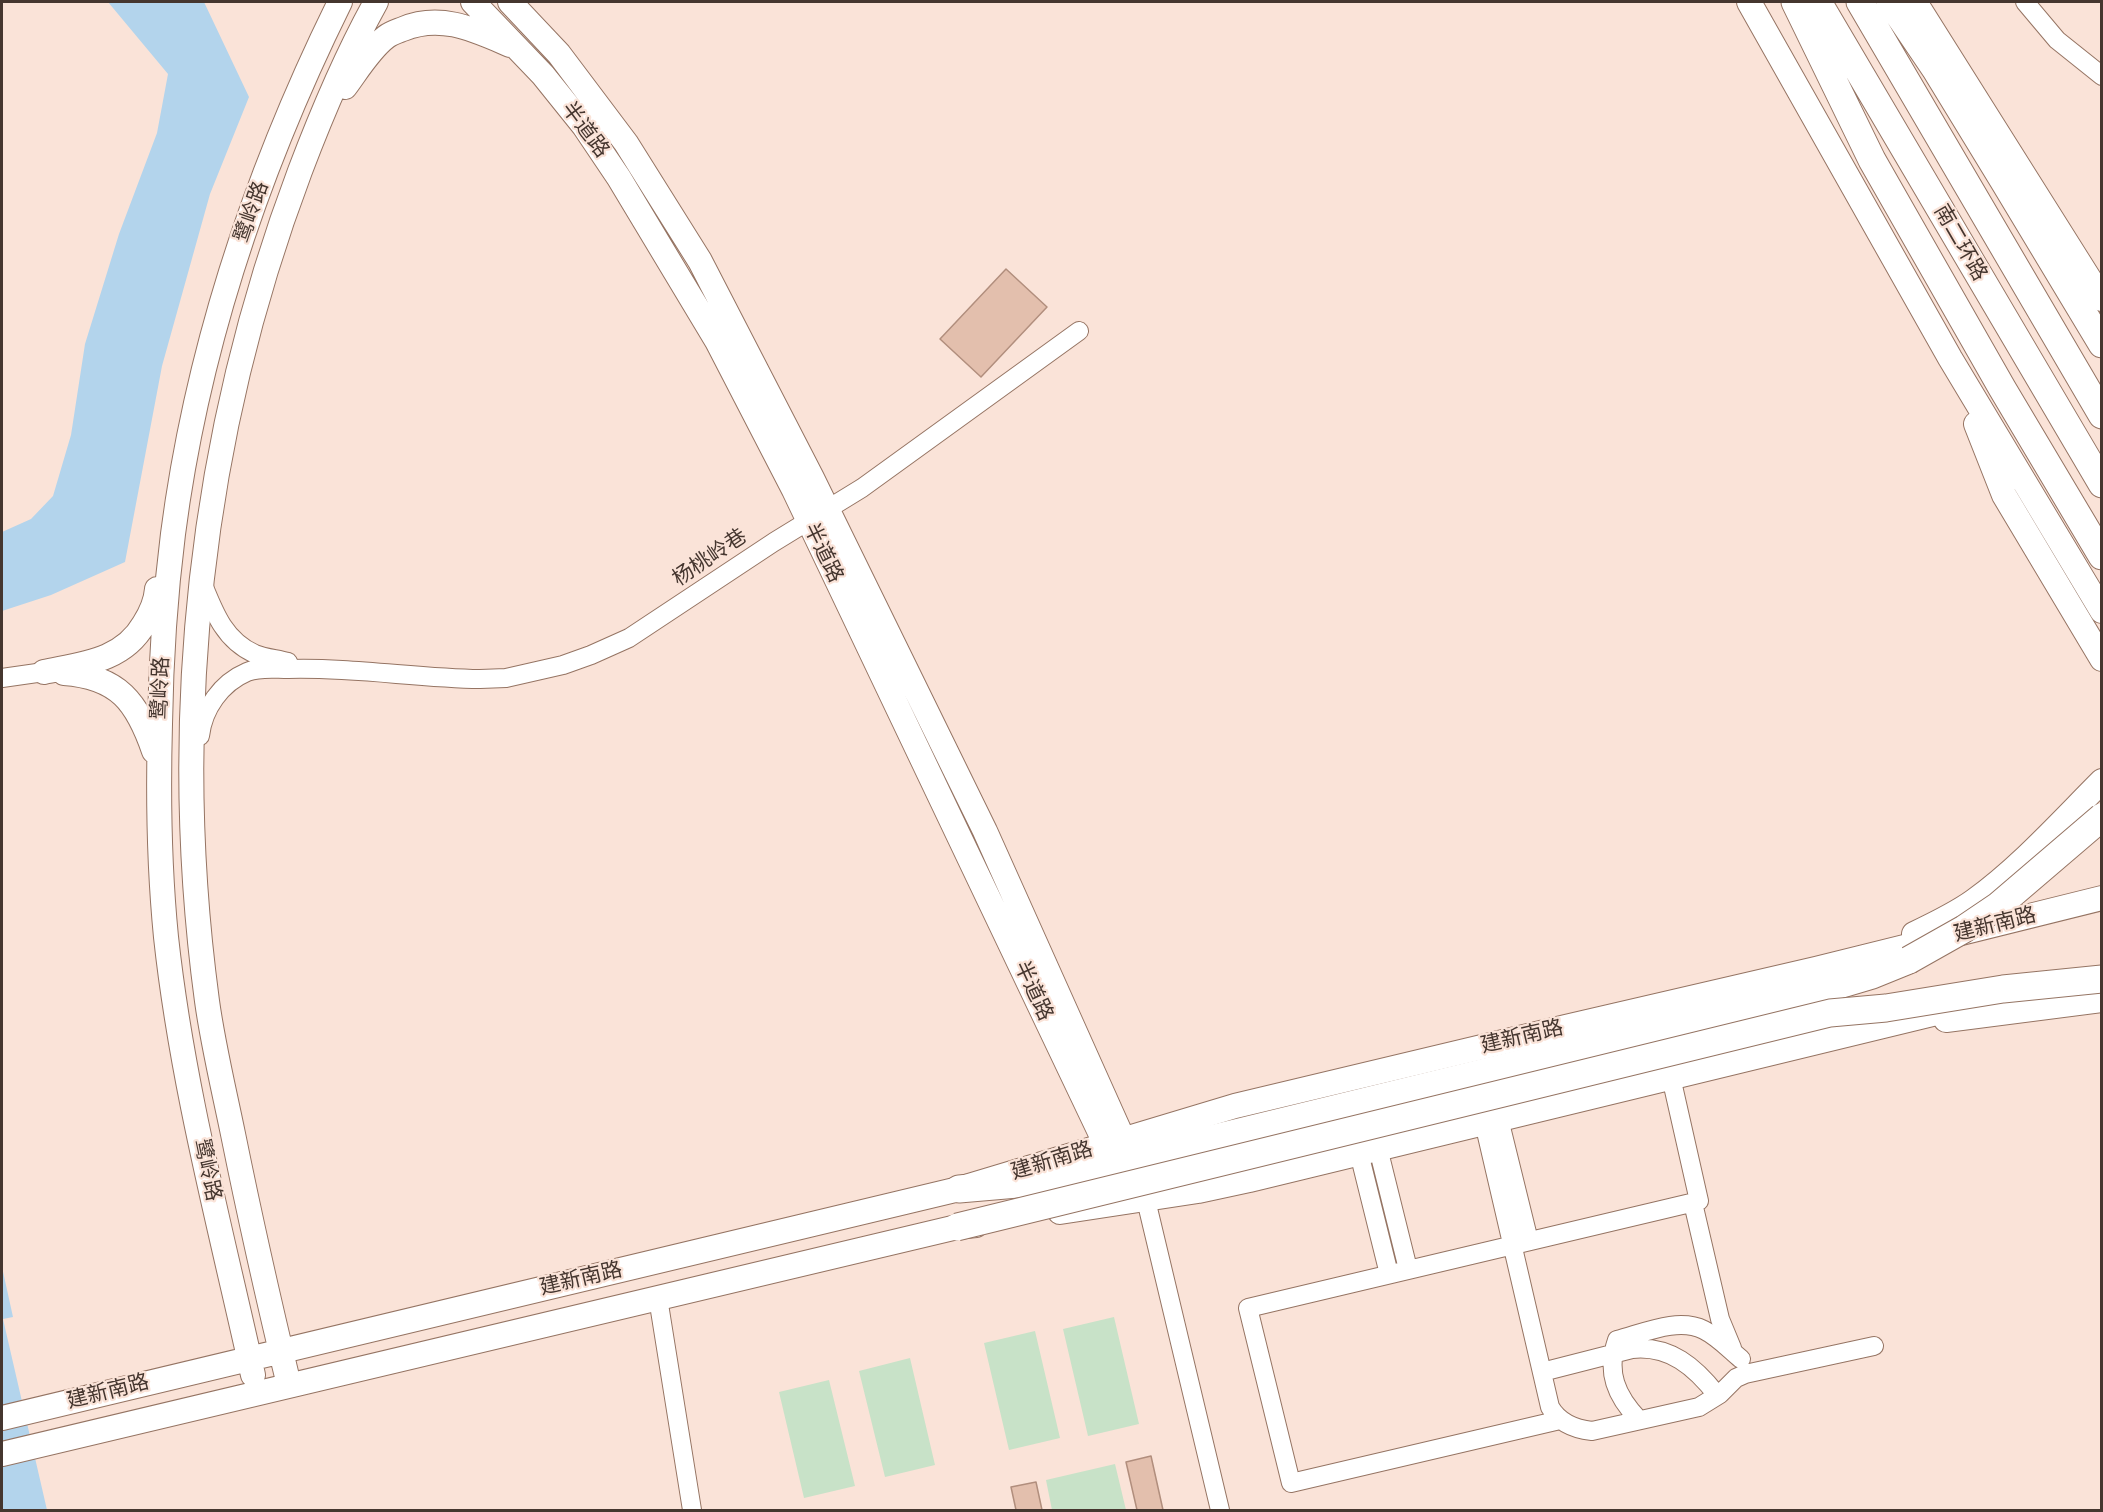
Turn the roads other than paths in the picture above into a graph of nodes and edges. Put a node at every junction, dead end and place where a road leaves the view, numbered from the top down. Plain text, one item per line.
1 (329, 2) edge
2 (340, 2) edge
3 (376, 2) edge
4 (473, 2) edge
5 (510, 2) edge
6 (520, 2) edge
7 (1749, 2) edge
8 (1795, 2) edge
9 (1818, 2) edge
10 (1860, 2) edge
11 (1890, 2) edge
12 (1915, 2) edge
13 (2025, 2) edge
14 (531, 23) junction
15 (324, 33) junction
16 (519, 49) junction
17 (2102, 76) edge
18 (320, 120) junction
19 (2102, 299) edge
20 (1079, 331) dead end
21 (2102, 344) edge
22 (1950, 358) junction
23 (2102, 415) edge
24 (2100, 482) edge
25 (818, 516) junction
26 (173, 532) junction
27 (2102, 556) edge
28 (200, 578) junction
29 (2102, 611) edge
30 (2102, 659) edge
31 (316, 668) junction
32 (44, 672) junction
33 (2, 678) edge
34 (159, 764) junction
35 (2102, 782) edge
36 (2102, 817) edge
37 (192, 834) junction
38 (2102, 898) edge
39 (1816, 969) junction
40 (2102, 973) edge
41 (2102, 979) edge
42 (2102, 1000) edge
43 (1860, 1031) junction
44 (1671, 1077) junction
45 (1492, 1121) junction
46 (1114, 1142) junction
47 (1368, 1151) junction
48 (959, 1189) junction
49 (1146, 1200) junction
50 (1693, 1203) junction
51 (957, 1227) junction
52 (1520, 1243) junction
53 (1408, 1269) junction
54 (1389, 1274) junction
55 (658, 1298) junction
56 (1874, 1346) dead end
57 (281, 1351) junction
58 (1612, 1354) junction
59 (249, 1358) junction
60 (1741, 1359) junction
61 (1760, 1370) junction
62 (1542, 1372) junction
63 (289, 1385) junction
64 (257, 1393) junction
65 (1717, 1395) junction
66 (2, 1418) edge
67 (1560, 1420) junction
68 (1639, 1420) junction
69 (2, 1454) edge
70 (692, 1510) edge
71 (1221, 1510) edge

1 - 15 street
2 - 15 main road, 鹭岭路
3 - 18 main road, 鹭岭路
4 - 16 main road, 半道路
5 - 14 main road, 半道路
6 - 14 street
7 - 22 main road
8 - 27 highway
9 - 24 highway, 南二环路
10 - 23 highway, 南二环路
11 - 21 highway
12 - 19 main road
13 - 17 street
14 - 25 main road, 半道路
15 - 26 main road, 鹭岭路
16 - 18 main road
16 - 25 main road, 半道路
18 - 28 main road, 鹭岭路
20 - 25 street, 杨桃岭巷
22 - 29 main road
22 - 30 main road
25 - 31 street, 杨桃岭巷
25 - 46 main road, 半道路
26 - 32 main road
26 - 34 main road, 鹭岭路
28 - 31 street
28 - 37 main road, 鹭岭路
31 - 37 street
32 - 33 street
32 - 34 main road
34 - 59 main road, 鹭岭路
35 - 39 main road
36 - 48 highway, bridge
37 - 57 main road, 鹭岭路
38 - 39 main road, 建新南路
39 - 46 main road, 建新南路
40 - 43 main road, 建新南路
41 - 51 highway, bridge
42 - 43 main road
43 - 44 main road, 建新南路
44 - 45 main road, 建新南路
44 - 50 street
45 - 47 main road, 建新南路
45 - 52 street
46 - 48 main road, 建新南路
47 - 49 main road, 建新南路
47 - 53 street
47 - 54 street
48 - 57 main road, 建新南路
49 - 51 main road, 建新南路
49 - 71 street
50 - 52 street
50 - 60 street
51 - 55 main road, 建新南路
52 - 53 street
52 - 62 street
53 - 54 street
54 - 67 street
55 - 63 main road, 建新南路
55 - 70 street
56 - 61 street
57 - 59 main road, 建新南路
57 - 63 main road, 鹭岭路
58 - 60 street
58 - 62 street
58 - 65 street
58 - 68 street
59 - 64 main road, 鹭岭路
59 - 66 main road, 建新南路
60 - 61 street
61 - 65 street
62 - 67 street
63 - 64 main road, 建新南路
64 - 69 main road, 建新南路
65 - 68 street
67 - 68 street

